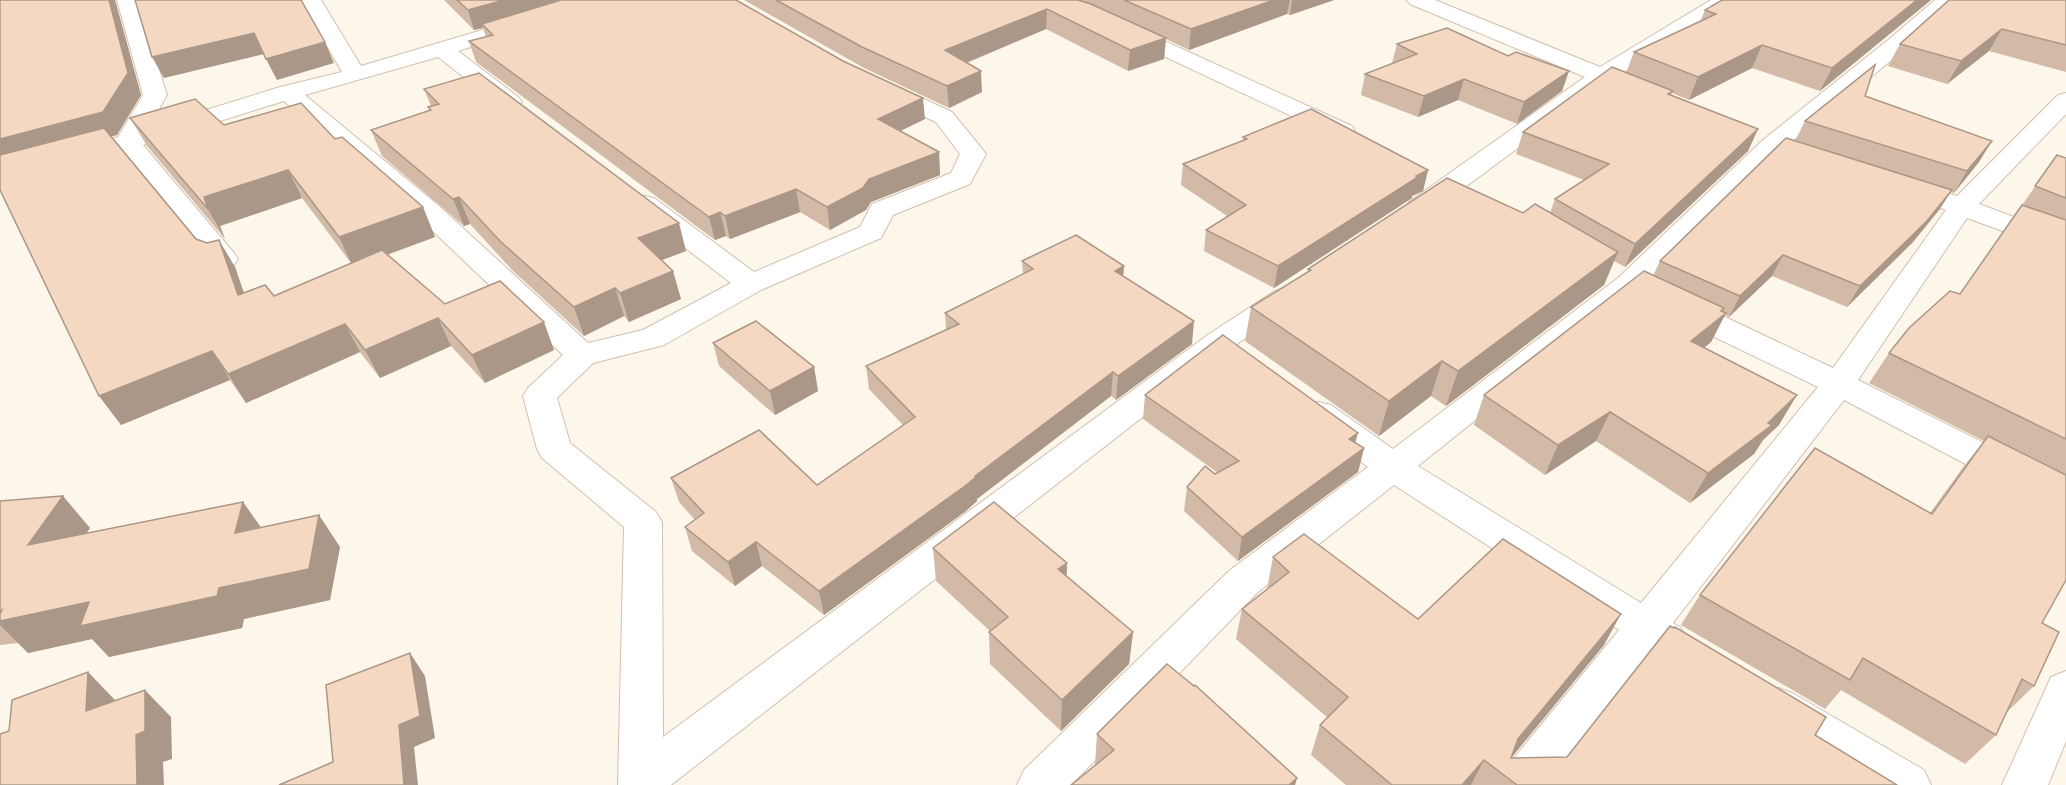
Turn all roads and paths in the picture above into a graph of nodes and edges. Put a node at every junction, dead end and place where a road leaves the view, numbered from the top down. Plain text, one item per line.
1 (127, 0) edge
2 (311, 0) edge
3 (614, 0) edge
4 (1046, 0) edge
5 (1417, 0) edge
6 (1725, 0) edge
7 (1947, 0) edge
8 (440, 48) junction
9 (356, 75) junction
10 (1601, 76) junction
11 (865, 80) edge
12 (1633, 89) edge
13 (288, 92) junction
14 (2066, 100) edge
15 (525, 113) edge
16 (1359, 138) edge
17 (128, 142) junction
18 (0, 176) edge
19 (628, 191) edge
20 (1918, 192) edge
21 (1962, 206) junction
22 (1397, 223) edge
23 (2066, 246) edge
24 (224, 259) edge
25 (1618, 278) junction
26 (1308, 282) edge
27 (751, 284) junction
28 (1220, 341) junction
29 (582, 355) junction
30 (1249, 362) edge
31 (1839, 384) junction
32 (1297, 397) edge
33 (1393, 467) junction
34 (2066, 500) edge
35 (1647, 628) junction
36 (1697, 658) edge
37 (1747, 688) edge
38 (2066, 690) edge
39 (642, 782) edge
40 (1040, 785) edge
41 (1520, 785) edge
42 (1908, 785) edge
43 (2025, 785) edge

1 - 17 street
2 - 9 street
3 - 8 street
4 - 16 street
5 - 10 street
6 - 10 street
7 - 25 street
8 - 9 street
8 - 15 street
9 - 13 street
10 - 12 street
10 - 22 street
11 - 27 street
13 - 17 street
13 - 29 street
14 - 21 street
17 - 18 street
17 - 24 street
19 - 27 street
20 - 21 street
21 - 23 street
21 - 31 street
25 - 31 street
25 - 33 street
26 - 28 street
27 - 29 street
28 - 30 street
28 - 39 street
29 - 39 street
31 - 34 street
31 - 35 street
32 - 33 street
33 - 35 street
33 - 40 street
35 - 36 street
35 - 41 street
37 - 42 street
38 - 43 street

